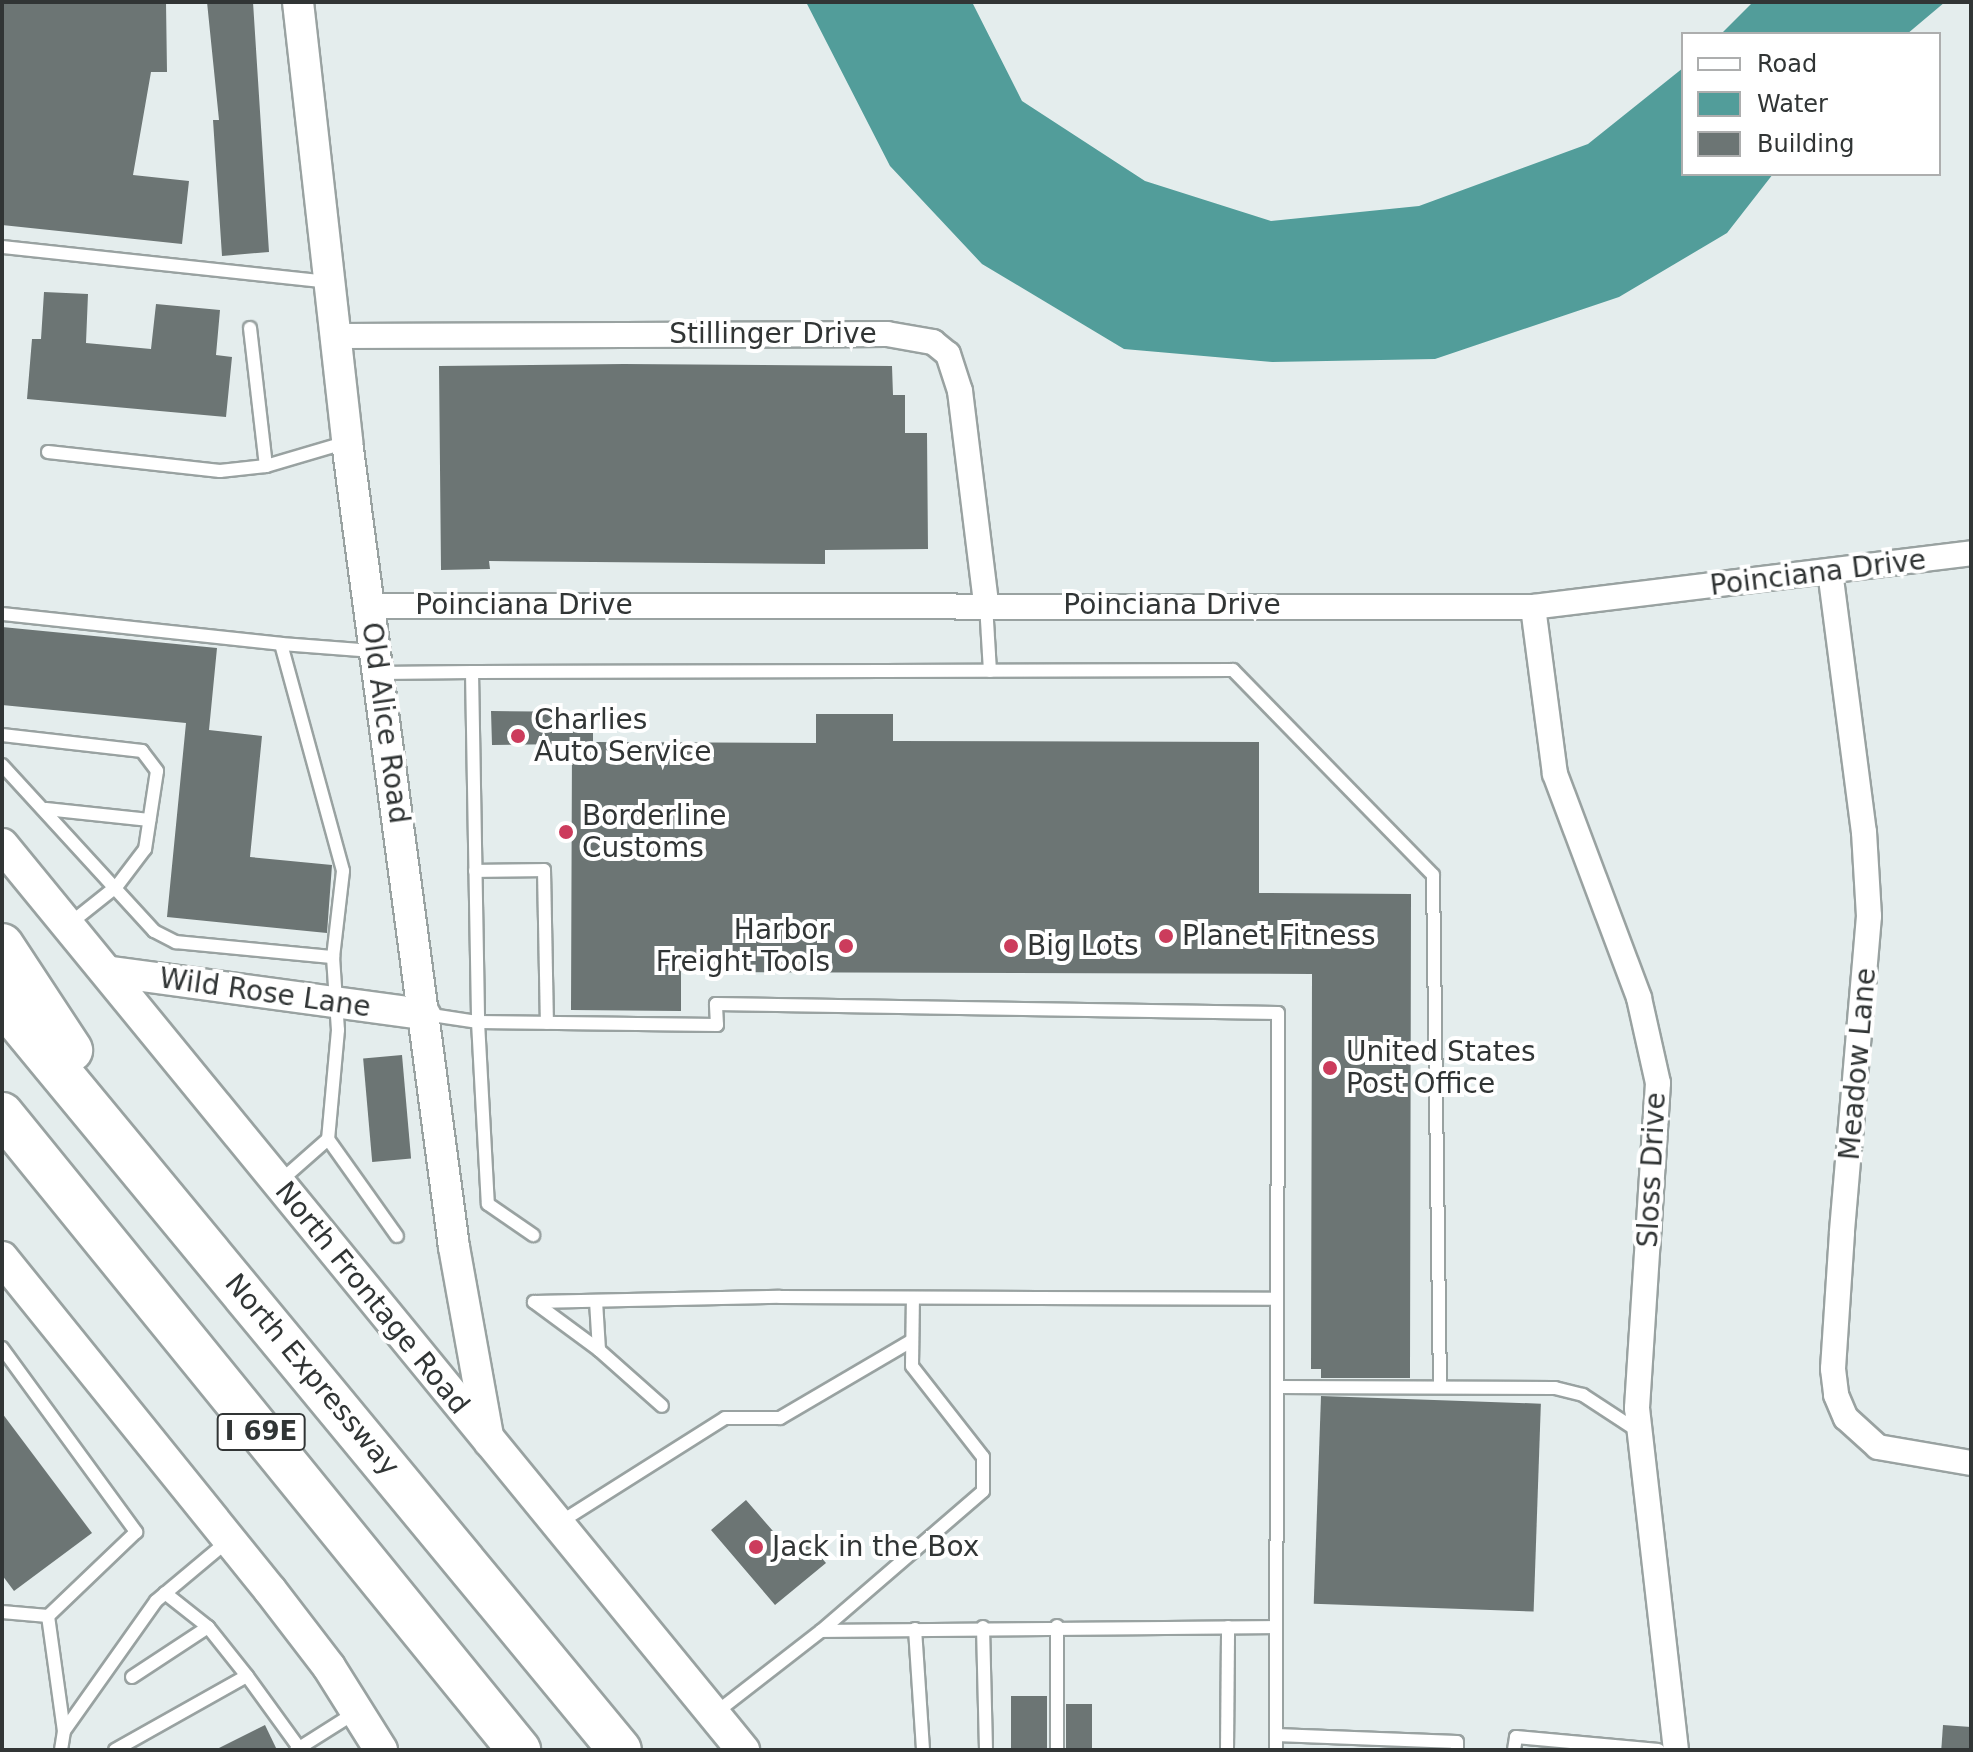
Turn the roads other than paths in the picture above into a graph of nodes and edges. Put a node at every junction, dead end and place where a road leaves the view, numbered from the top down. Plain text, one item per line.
1 (304, 4) edge
2 (2, 247) edge
3 (332, 282) junction
4 (250, 328) dead end
5 (339, 336) junction
6 (347, 442) junction
7 (48, 452) dead end
8 (266, 466) junction
9 (1971, 553) edge
10 (1830, 571) junction
11 (986, 604) junction
12 (369, 606) junction
13 (1533, 607) junction
14 (2, 614) edge
15 (281, 644) junction
16 (377, 662) junction
17 (990, 671) junction
18 (472, 672) junction
19 (2, 735) edge
20 (2, 765) edge
21 (46, 809) junction
22 (149, 820) junction
23 (2, 845) edge
24 (475, 871) junction
25 (117, 886) junction
26 (68, 925) junction
27 (2, 945) edge
28 (333, 957) junction
29 (105, 971) junction
30 (2, 1002) edge
31 (332, 1002) junction
32 (425, 1014) junction
33 (478, 1022) junction
34 (547, 1023) junction
35 (2, 1114) edge
36 (328, 1139) junction
37 (2, 1143) edge
38 (279, 1182) junction
39 (174, 1213) junction
40 (100, 1234) junction
41 (533, 1235) dead end
42 (397, 1236) dead end
43 (2, 1258) edge
44 (913, 1298) junction
45 (1277, 1299) junction
46 (596, 1301) junction
47 (911, 1341) junction
48 (599, 1350) junction
49 (3, 1353) edge
50 (1277, 1387) junction
51 (1440, 1387) junction
52 (662, 1406) dead end
53 (1638, 1431) junction
54 (489, 1442) junction
55 (1971, 1463) edge
56 (556, 1524) junction
57 (229, 1540) junction
58 (165, 1593) junction
59 (2, 1612) edge
60 (48, 1616) junction
61 (1057, 1626) junction
62 (208, 1627) junction
63 (983, 1627) junction
64 (1228, 1627) junction
65 (1276, 1627) junction
66 (915, 1629) junction
67 (821, 1631) junction
68 (247, 1676) junction
69 (132, 1677) dead end
70 (357, 1711) junction
71 (717, 1730) edge
72 (64, 1731) junction
73 (1276, 1735) junction
74 (1515, 1744) edge
75 (296, 1747) edge
76 (1602, 1748) edge
77 (61, 1750) edge
78 (115, 1750) edge
79 (381, 1750) edge
80 (519, 1750) edge
81 (620, 1750) edge
82 (743, 1750) edge
83 (923, 1750) edge
84 (986, 1750) edge
85 (1057, 1750) edge
86 (1227, 1750) edge
87 (1276, 1750) edge
88 (1457, 1750) edge
89 (1658, 1750) edge
90 (1676, 1750) edge

1 - 3 street, Old Alice Road
2 - 3 lane
3 - 5 street, Old Alice Road
4 - 8 lane
5 - 6 street, Old Alice Road
5 - 11 street, Stillinger Drive
6 - 8 lane
6 - 12 street, Old Alice Road
7 - 8 lane
9 - 10 street, Poinciana Drive
10 - 13 street, Poinciana Drive
10 - 55 street, Meadow Lane
11 - 12 street, Poinciana Drive
11 - 13 street, Poinciana Drive
11 - 17 lane
12 - 16 street, Old Alice Road
13 - 53 street, Sloss Drive
14 - 15 lane
15 - 16 lane
15 - 28 lane
16 - 18 lane
16 - 32 street, Old Alice Road
17 - 18 lane
17 - 51 lane
18 - 24 lane
19 - 22 lane
20 - 21 lane
21 - 22 lane
21 - 25 lane
22 - 25 lane
23 - 26 main road, North Frontage Road
24 - 33 lane
24 - 34 lane
25 - 26 lane
25 - 28 lane
26 - 29 main road, North Frontage Road
27 - 39 highway
28 - 31 lane
29 - 31 street, Wild Rose Lane
29 - 38 main road, North Frontage Road
30 - 39 highway, North Expressway / I 69E
31 - 32 street, Wild Rose Lane
31 - 36 lane
32 - 33 lane
32 - 54 street, Old Alice Road
33 - 34 lane
33 - 41 lane
34 - 45 lane
35 - 40 highway, I 69E
36 - 38 lane
36 - 42 lane
37 - 40 highway
38 - 54 main road, North Frontage Road
39 - 81 highway, North Expressway / I 69E
40 - 80 highway, I 69E
43 - 57 main road
44 - 45 lane
44 - 46 lane
44 - 47 lane
45 - 50 lane
46 - 48 lane
46 - 48 lane
47 - 56 lane
47 - 67 lane
48 - 52 lane
49 - 60 lane
50 - 51 lane
50 - 65 lane
51 - 53 lane
53 - 90 street, Sloss Drive
54 - 56 main road, North Frontage Road
56 - 71 main road, North Frontage Road
57 - 58 lane
57 - 70 main road
58 - 62 lane
58 - 72 lane
59 - 60 lane
60 - 72 lane
61 - 63 lane
61 - 64 lane
61 - 85 lane
62 - 68 lane
62 - 69 lane
63 - 66 lane
63 - 84 lane
64 - 65 lane
64 - 86 lane
65 - 73 lane
66 - 67 lane
66 - 83 lane
67 - 71 lane
68 - 75 lane
68 - 78 lane
70 - 75 lane
70 - 79 main road
71 - 82 main road, North Frontage Road
72 - 77 lane
73 - 87 lane
73 - 88 lane
74 - 76 lane
76 - 89 lane

